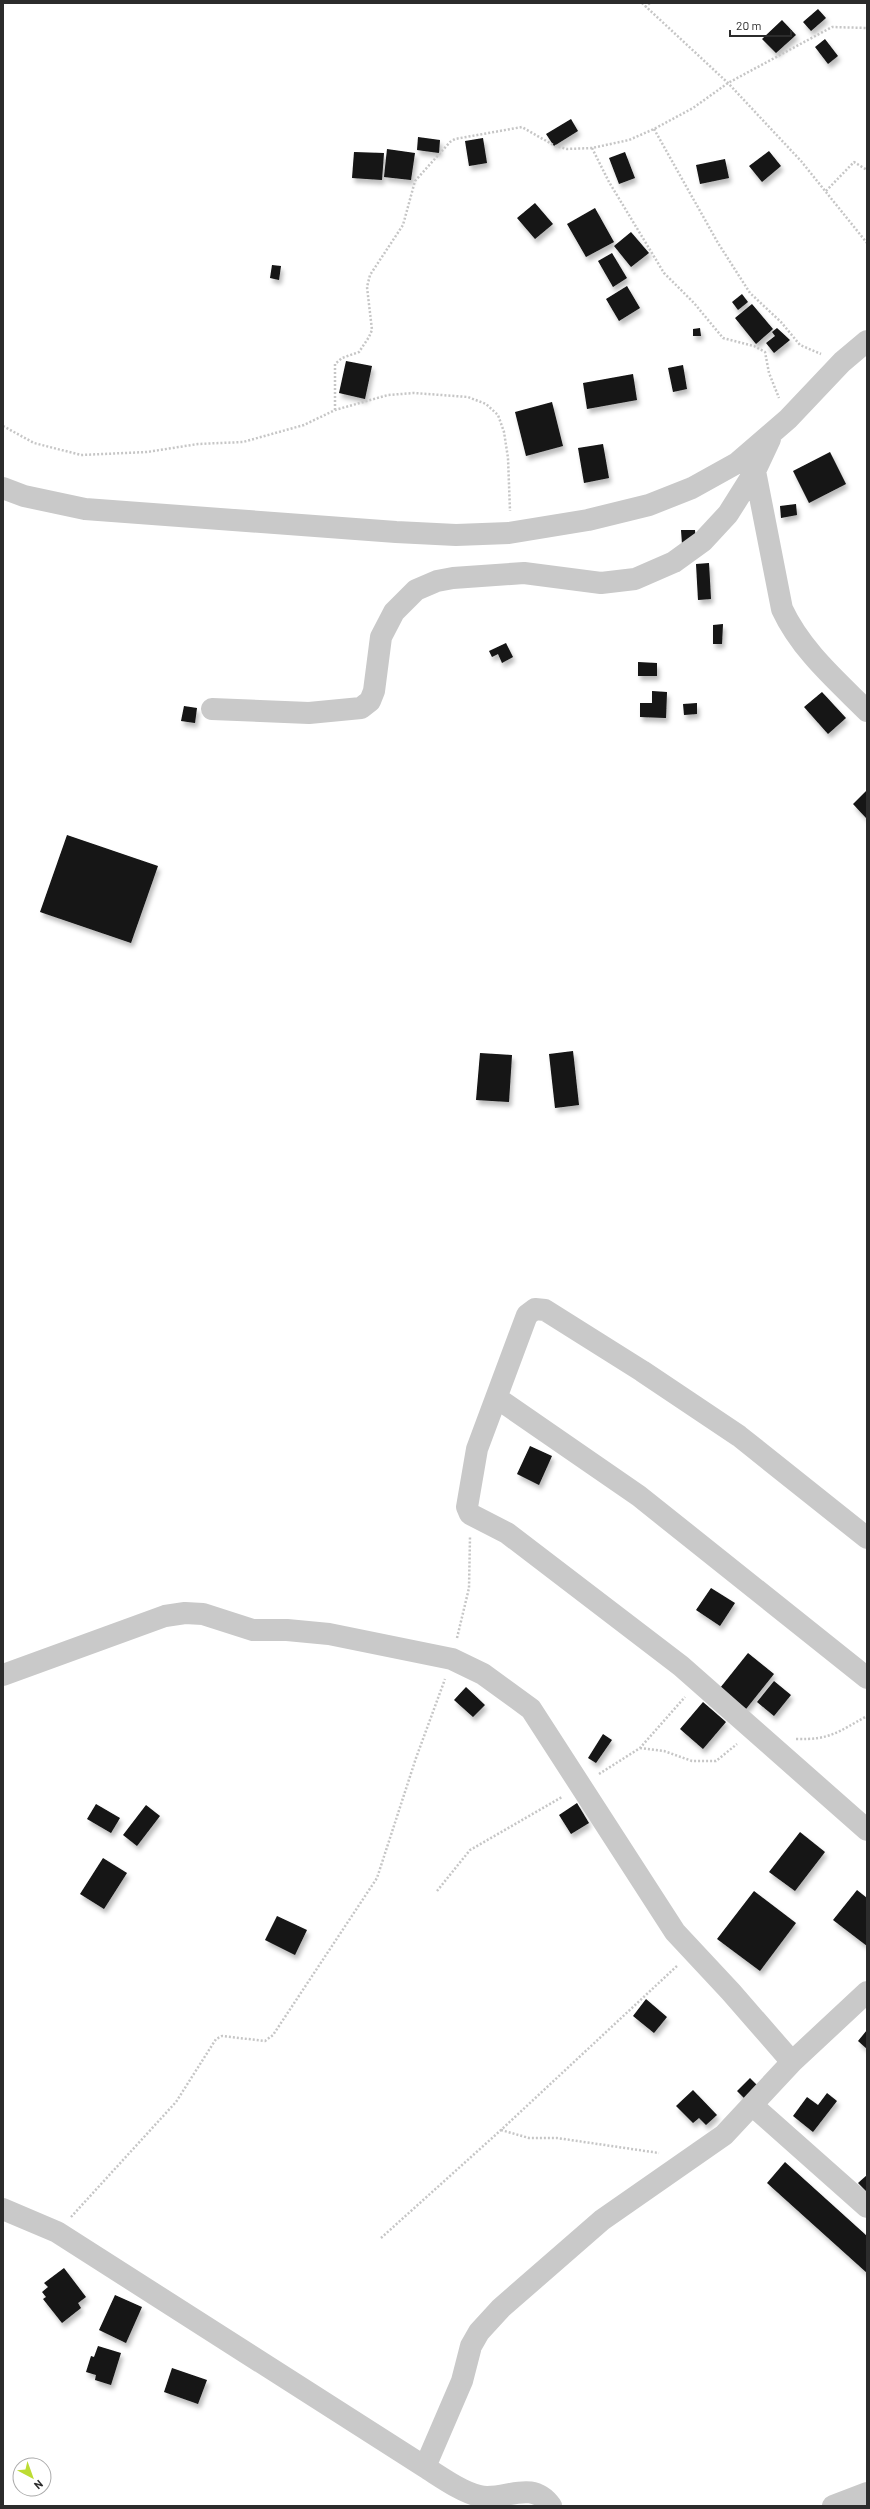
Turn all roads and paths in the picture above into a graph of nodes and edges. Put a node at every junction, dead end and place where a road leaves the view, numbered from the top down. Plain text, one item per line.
1 (642, 3) edge
2 (650, 3) edge
3 (645, 7) junction
4 (867, 28) edge
5 (728, 83) junction
6 (654, 129) junction
7 (592, 148) junction
8 (867, 170) edge
9 (826, 191) junction
10 (867, 243) edge
11 (867, 341) edge
12 (842, 362) junction
13 (335, 410) junction
14 (780, 425) junction
15 (3, 426) edge
16 (755, 471) junction
17 (3, 488) edge
18 (509, 534) junction
19 (212, 709) dead end
20 (867, 711) edge
21 (497, 1398) junction
22 (470, 1514) junction
23 (867, 1538) edge
24 (452, 1659) junction
25 (3, 1675) edge
26 (867, 1678) edge
27 (699, 1682) junction
28 (867, 1716) edge
29 (762, 1737) junction
30 (640, 1748) junction
31 (580, 1786) junction
32 (867, 1830) edge
33 (437, 1891) dead end
34 (693, 1951) junction
35 (867, 1992) edge
36 (792, 2062) junction
37 (752, 2105) junction
38 (502, 2130) junction
39 (689, 2158) junction
40 (867, 2207) edge
41 (3, 2210) edge
42 (58, 2232) junction
43 (381, 2238) dead end
44 (425, 2467) junction
45 (867, 2493) edge
46 (496, 2501) edge
47 (551, 2506) edge
48 (833, 2506) edge

1 - 3 path
2 - 3 path
3 - 5 path
4 - 5 path
5 - 6 path
5 - 9 path
6 - 7 path
6 - 12 path
7 - 13 path
7 - 14 path
8 - 9 path
9 - 10 path
11 - 12 street
12 - 14 street
13 - 15 path
13 - 18 path
14 - 16 street
14 - 18 street
16 - 19 street
16 - 20 street
17 - 18 street
21 - 22 street
21 - 23 street
21 - 26 street
22 - 24 path
22 - 27 street
24 - 25 street
24 - 31 street
24 - 42 path
27 - 29 street
27 - 30 path
28 - 29 path
29 - 30 path
29 - 32 street
30 - 31 path
31 - 33 path
31 - 34 street
34 - 36 street
34 - 38 path
35 - 36 street
36 - 37 street
37 - 39 street
37 - 40 street
38 - 39 path
38 - 43 path
39 - 44 street
41 - 42 street
42 - 44 street
44 - 46 street
45 - 48 street
46 - 47 street

